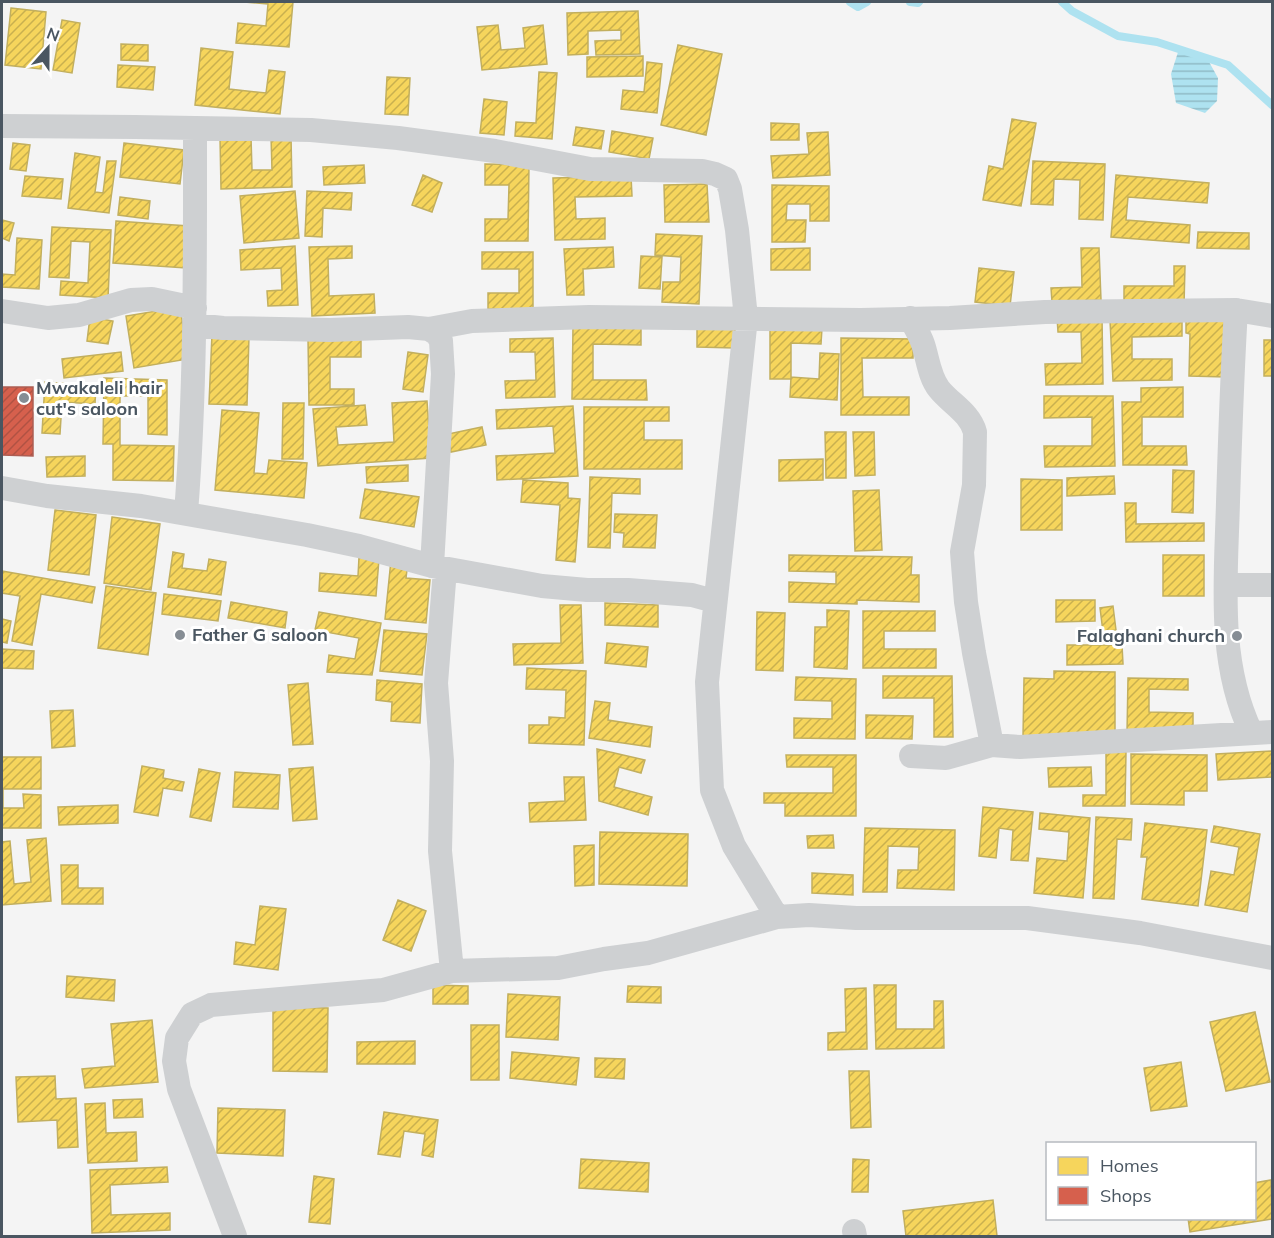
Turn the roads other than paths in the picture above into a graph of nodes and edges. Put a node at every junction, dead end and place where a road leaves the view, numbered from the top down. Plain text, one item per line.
1 (2, 126) edge
2 (195, 128) junction
3 (1236, 310) junction
4 (2, 311) edge
5 (1272, 316) edge
6 (195, 317) junction
7 (746, 318) junction
8 (910, 318) junction
9 (429, 329) junction
10 (2, 489) edge
11 (186, 513) junction
12 (438, 567) junction
13 (1226, 585) junction
14 (1272, 585) edge
15 (714, 601) junction
16 (1262, 732) edge
17 (992, 745) junction
18 (911, 756) dead end
19 (777, 917) junction
20 (1272, 958) edge
21 (453, 971) junction
22 (235, 1236) edge

1 - 2 street
2 - 6 street
2 - 7 street
3 - 5 street
3 - 8 street
3 - 13 street
4 - 6 street
6 - 9 street
6 - 11 street
7 - 8 street
7 - 9 street
7 - 15 street
8 - 17 street
9 - 12 street
10 - 11 street
11 - 12 street
12 - 15 street
12 - 21 street
13 - 14 street
13 - 16 street
15 - 19 street
16 - 17 street
17 - 18 street
19 - 20 street
19 - 21 street
21 - 22 street

